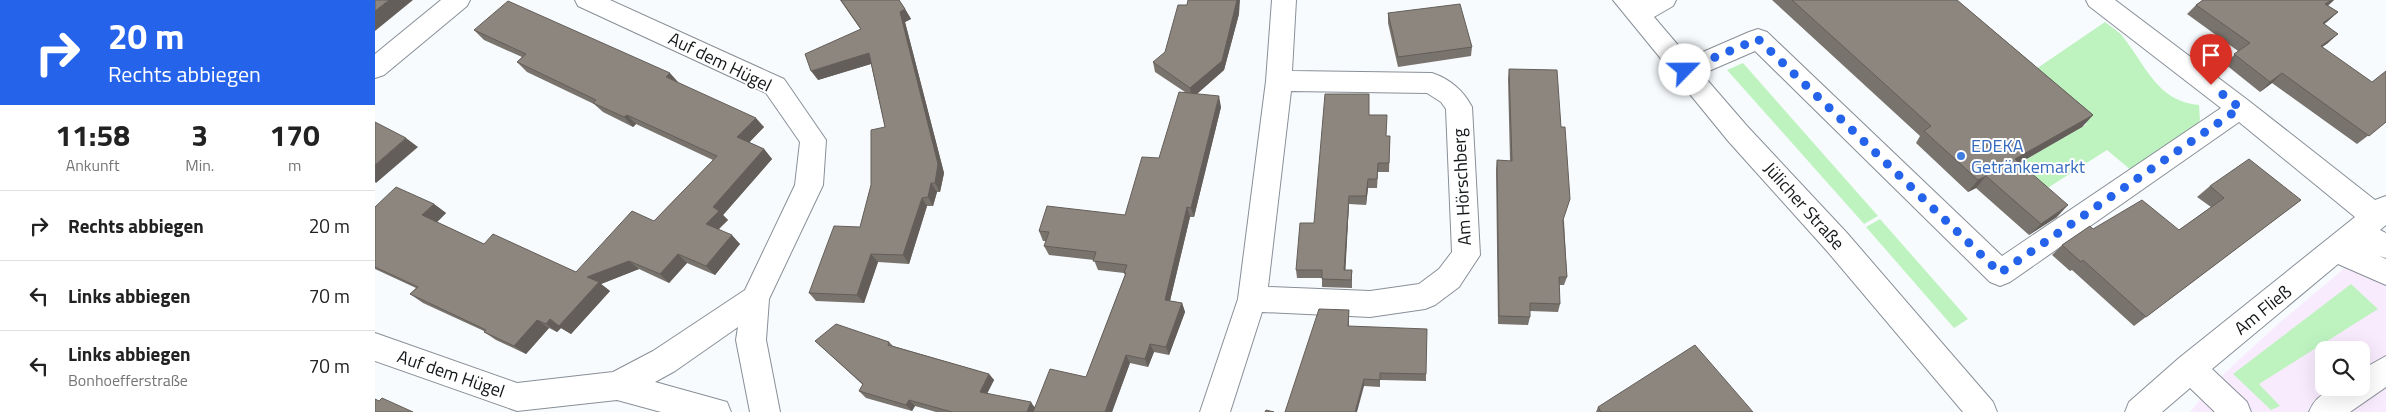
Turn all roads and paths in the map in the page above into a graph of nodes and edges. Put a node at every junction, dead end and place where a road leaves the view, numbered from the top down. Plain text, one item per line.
1 (459, 0) edge
2 (587, 0) edge
3 (1284, 0) edge
4 (1664, 0) edge
5 (2099, 0) edge
6 (1632, 7) edge
7 (375, 68) edge
8 (1685, 70) junction
9 (1279, 82) junction
10 (2240, 108) junction
11 (2373, 219) edge
12 (2386, 246) edge
13 (2335, 250) junction
14 (2386, 272) edge
15 (755, 298) junction
16 (1252, 299) junction
17 (375, 347) edge
18 (2190, 368) junction
19 (2386, 370) edge
20 (2370, 381) edge
21 (617, 386) junction
22 (2348, 396) edge
23 (716, 412) edge
24 (765, 412) edge
25 (1215, 412) edge
26 (1982, 412) edge
27 (2140, 412) edge
28 (2236, 412) edge
29 (2324, 412) edge

1 - 7 street
2 - 15 street, Auf dem Hügel
3 - 9 street
4 - 6 street
5 - 10 street
6 - 8 street, Jülicher Straße
8 - 10 street
8 - 26 street, Jülicher Straße
9 - 16 street
9 - 16 street, Am Hörschberg
10 - 11 street
11 - 12 street
11 - 13 street, Am Fließ
13 - 14 street
13 - 18 street, Am Fließ
15 - 21 street, Auf dem Hügel
15 - 24 street, Auf dem Hügel
16 - 25 street
17 - 21 street, Auf dem Hügel
18 - 27 street, Am Fließ
18 - 28 street
19 - 20 street
21 - 23 street, Auf dem Hügel
22 - 29 street

